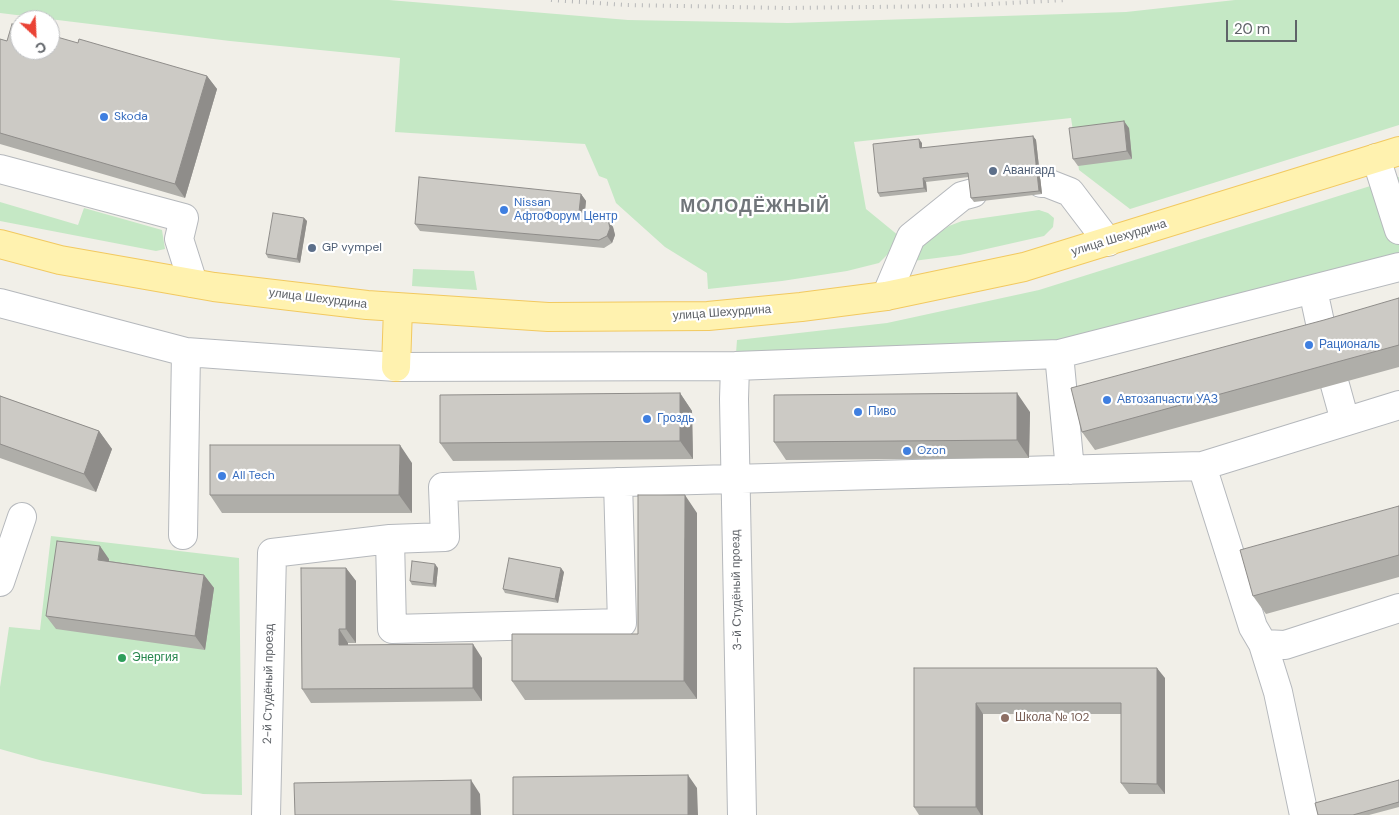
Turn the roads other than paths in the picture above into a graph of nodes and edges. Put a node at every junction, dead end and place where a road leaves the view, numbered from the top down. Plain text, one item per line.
1 (1387, 155) edge
2 (0, 168) edge
3 (1041, 183) dead end
4 (973, 193) edge
5 (1399, 230) edge
6 (1108, 242) junction
7 (0, 244) edge
8 (1399, 267) edge
9 (193, 283) junction
10 (1313, 290) junction
11 (886, 296) junction
12 (0, 303) edge
13 (398, 308) junction
14 (1324, 341) edge
15 (186, 352) junction
16 (1059, 354) junction
17 (735, 366) junction
18 (396, 367) junction
19 (1335, 385) edge
20 (1399, 405) edge
21 (1345, 421) junction
22 (1202, 466) junction
23 (1070, 470) junction
24 (735, 478) junction
25 (618, 482) junction
26 (22, 518) dead end
27 (183, 535) dead end
28 (390, 539) junction
29 (0, 582) edge
30 (1399, 608) edge
31 (1263, 644) junction
32 (266, 815) edge
33 (742, 815) edge
34 (1304, 815) edge

1 - 5 street
1 - 6 main road, улица Шехурдина
2 - 9 street
3 - 6 street
4 - 11 street
6 - 11 main road, улица Шехурдина
7 - 9 main road, улица Шехурдина
8 - 10 street
9 - 13 main road, улица Шехурдина
10 - 14 street
10 - 16 street
11 - 13 main road, улица Шехурдина
12 - 15 street
13 - 18 main road
15 - 18 street
15 - 27 street
16 - 17 street
16 - 23 street
17 - 18 street
17 - 24 street, 3-й Студёный проезд
19 - 21 street
20 - 21 street
21 - 22 street
22 - 23 street
22 - 31 street
23 - 24 street
24 - 25 street
24 - 33 street, 3-й Студёный проезд
25 - 28 street
25 - 28 street
26 - 29 street
28 - 32 street, 2-й Студёный проезд
30 - 31 street
31 - 34 street

